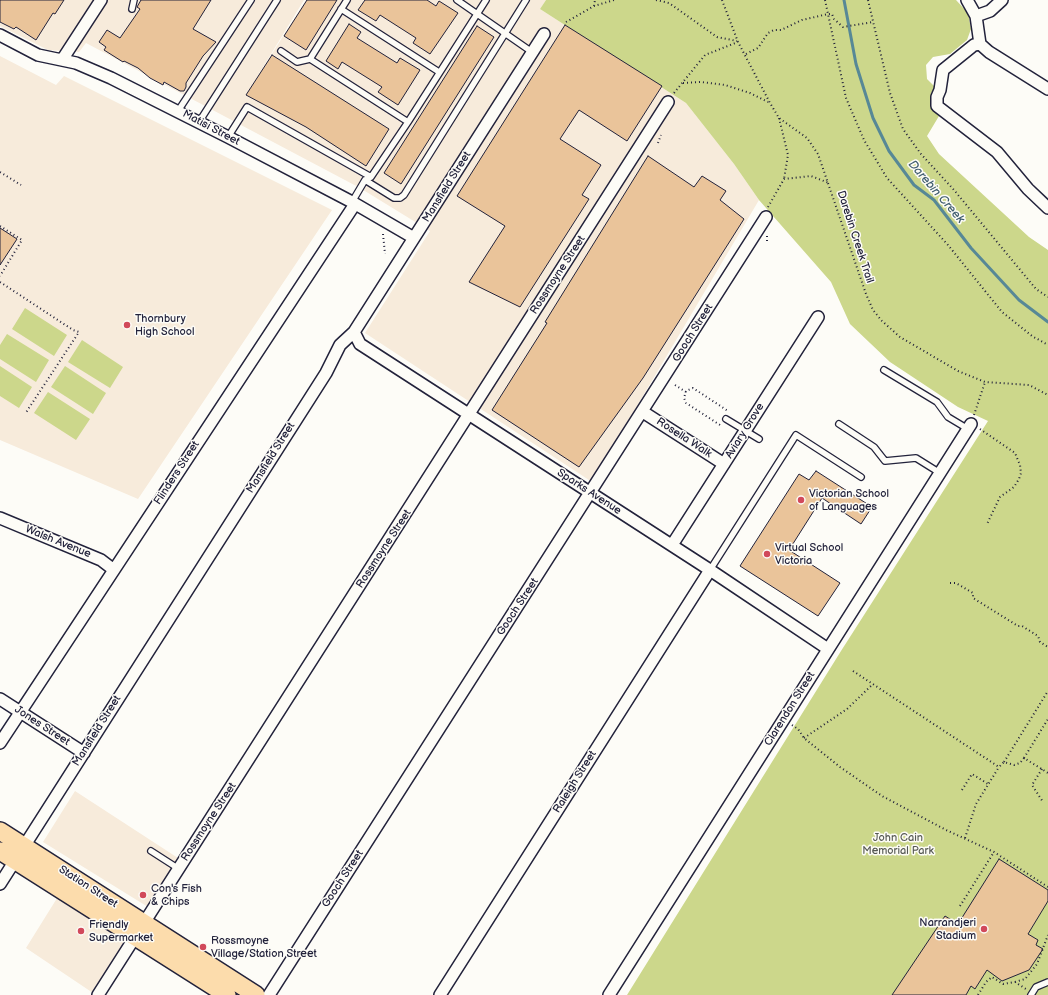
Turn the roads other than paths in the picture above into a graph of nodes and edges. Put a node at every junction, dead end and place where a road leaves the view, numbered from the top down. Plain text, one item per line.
1 (101, 0) edge
2 (134, 0) edge
3 (251, 0) edge
4 (277, 0) edge
5 (347, 0) edge
6 (457, 0) edge
7 (486, 0) edge
8 (526, 0) edge
9 (967, 0) edge
10 (1002, 0) edge
11 (132, 9) dead end
12 (341, 9) junction
13 (477, 14) junction
14 (976, 16) junction
15 (0, 34) edge
16 (544, 34) dead end
17 (505, 35) junction
18 (980, 44) junction
19 (281, 51) dead end
20 (532, 52) junction
21 (310, 59) junction
22 (62, 60) junction
23 (439, 72) junction
24 (1048, 89) edge
25 (668, 102) road end
26 (178, 111) junction
27 (199, 122) junction
28 (408, 122) junction
29 (228, 137) junction
30 (368, 179) junction
31 (353, 203) junction
32 (1048, 208) edge
33 (766, 217) road end
34 (414, 238) junction
35 (818, 317) dead end
36 (354, 332) junction
37 (884, 370) dead end
38 (643, 412) junction
39 (469, 415) junction
40 (726, 419) dead end
41 (839, 424) dead end
42 (969, 426) joint
43 (745, 431) junction
44 (759, 439) dead end
45 (724, 464) junction
46 (940, 473) junction
47 (861, 477) dead end
48 (591, 494) junction
49 (0, 518) edge
50 (672, 545) junction
51 (114, 570) junction
52 (710, 570) junction
53 (828, 649) junction
54 (0, 698) edge
55 (20, 712) junction
56 (0, 743) edge
57 (84, 753) junction
58 (0, 831) edge
59 (0, 850) edge
60 (151, 851) dead end
61 (20, 853) junction
62 (179, 869) junction
63 (0, 884) edge
64 (140, 930) junction
65 (1048, 982) edge
66 (1032, 994) edge
67 (98, 995) edge
68 (226, 995) edge
69 (256, 995) edge
70 (269, 995) edge
71 (440, 995) edge
72 (609, 995) edge

1 - 22 street
2 - 11 lane
3 - 26 lane
4 - 27 lane
5 - 12 lane
6 - 13 lane
7 - 13 lane
8 - 17 lane
9 - 14 street
10 - 14 street
12 - 21 lane
12 - 23 lane
13 - 17 lane
13 - 23 lane
14 - 18 street
15 - 22 street, Matisi Street
16 - 20 street, Mansfield Street
17 - 20 lane
17 - 30 lane
18 - 24 street
18 - 32 street
19 - 21 lane
20 - 34 street, Mansfield Street
21 - 28 lane
22 - 26 street, Matisi Street
23 - 28 lane
25 - 39 street, Rossmoyne Street
26 - 27 street, Matisi Street
27 - 29 street, Matisi Street
28 - 30 lane
29 - 30 lane
29 - 31 street, Matisi Street
30 - 31 lane
31 - 34 street, Matisi Street
31 - 51 street, Flinders Street
33 - 38 street, Gooch Street
34 - 36 street, Mansfield Street
35 - 43 street, Aviary Grove
36 - 39 street, Sparks Avenue
36 - 57 street, Mansfield Street
37 - 42 lane
38 - 45 street, Rosella Walk
38 - 48 street, Gooch Street
39 - 48 street, Sparks Avenue
39 - 62 street, Rossmoyne Street
40 - 43 lane
41 - 46 lane
42 - 46 street, Clarendon Street
43 - 44 lane
43 - 45 street, Aviary Grove
45 - 50 street, Aviary Grove
46 - 53 street, Clarendon Street
47 - 52 lane
48 - 50 street, Sparks Avenue
48 - 70 street, Gooch Street
49 - 51 street, Walsh Avenue
50 - 52 street, Sparks Avenue
51 - 55 street, Flinders Street
52 - 53 street, Sparks Avenue
52 - 71 street, Raleigh Street
53 - 72 street, Clarendon Street
54 - 55 street, Jones Street
55 - 56 street, Flinders Street
55 - 57 street, Jones Street
57 - 61 street, Mansfield Street
58 - 61 main road, Station Street
59 - 61 main road, Station Street
60 - 62 lane
61 - 63 street, Mansfield Street
61 - 64 main road, Station Street
62 - 64 street, Rossmoyne Street
64 - 67 street, Rossmoyne Street
64 - 68 main road, Station Street
64 - 69 main road, Station Street
65 - 66 lane

